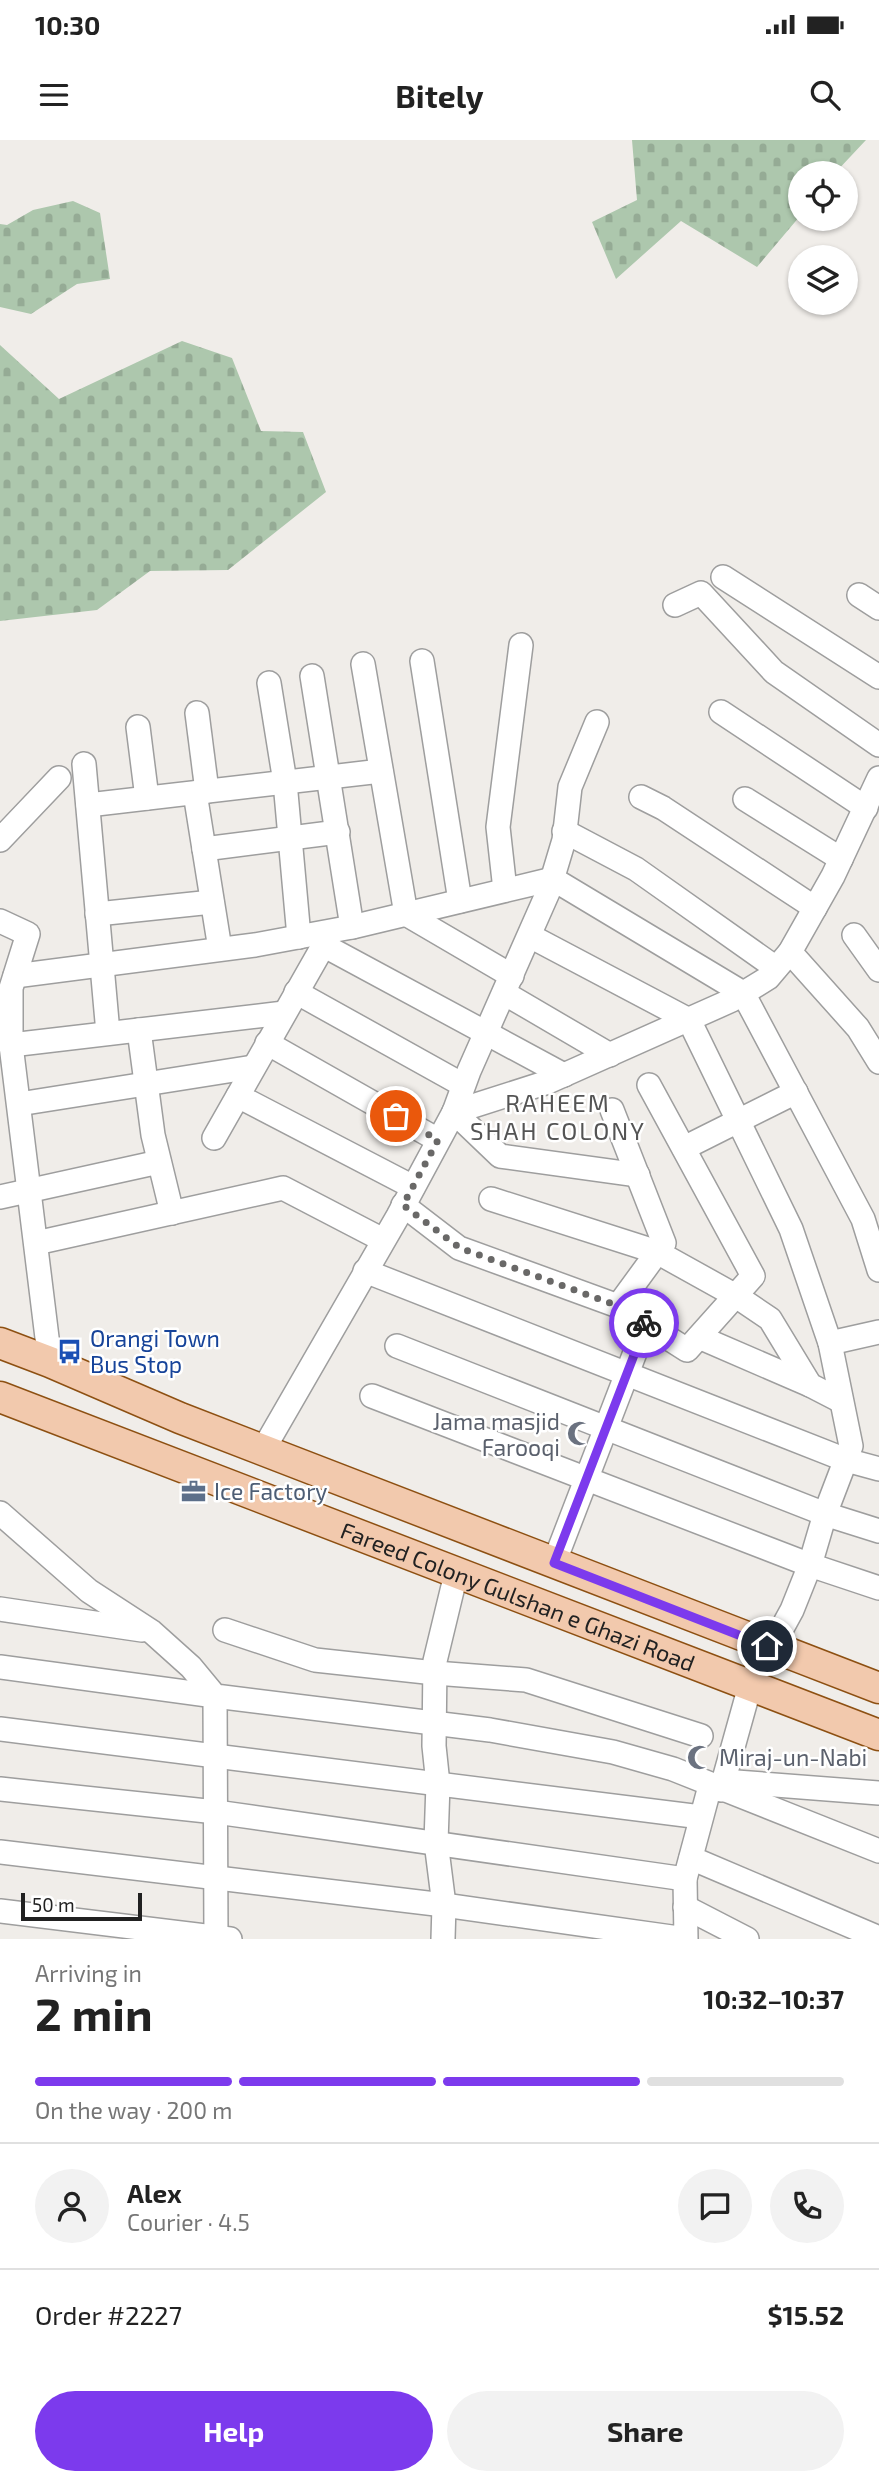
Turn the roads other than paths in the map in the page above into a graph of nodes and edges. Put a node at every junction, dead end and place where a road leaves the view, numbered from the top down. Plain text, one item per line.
1 (723, 578) dead end
2 (859, 595) dead end
3 (675, 605) dead end
4 (879, 608) edge
5 (521, 645) dead end
6 (422, 661) dead end
7 (363, 664) dead end
8 (313, 676) dead end
9 (879, 677) edge
10 (269, 683) dead end
11 (721, 712) dead end
12 (197, 713) dead end
13 (597, 722) dead end
14 (138, 727) dead end
15 (879, 745) edge
16 (84, 764) dead end
17 (381, 771) junction
18 (330, 777) junction
19 (59, 778) dead end
20 (879, 778) edge
21 (285, 782) junction
22 (201, 792) junction
23 (641, 797) dead end
24 (147, 798) junction
25 (745, 799) dead end
26 (88, 805) junction
27 (866, 808) junction
28 (564, 831) junction
29 (338, 832) junction
30 (290, 838) junction
31 (0, 840) edge
32 (204, 849) junction
33 (841, 859) junction
34 (553, 879) junction
35 (505, 890) junction
36 (460, 901) junction
37 (212, 902) junction
38 (815, 908) junction
39 (97, 914) junction
40 (406, 914) junction
41 (0, 921) edge
42 (336, 934) junction
43 (854, 935) dead end
44 (530, 936) junction
45 (299, 937) junction
46 (220, 949) junction
47 (783, 960) junction
48 (101, 965) junction
49 (879, 970) edge
50 (15, 976) junction
51 (508, 985) junction
52 (296, 992) junction
53 (743, 993) junction
54 (284, 1013) junction
55 (689, 1020) junction
56 (139, 1030) junction
57 (871, 1032) edge
58 (108, 1033) junction
59 (486, 1033) junction
60 (6, 1040) edge
61 (267, 1044) junction
62 (610, 1055) junction
63 (879, 1062) edge
64 (253, 1068) junction
65 (564, 1075) junction
66 (145, 1084) junction
67 (463, 1085) junction
68 (649, 1085) dead end
69 (796, 1092) junction
70 (237, 1096) junction
71 (19, 1104) junction
72 (612, 1110) dead end
73 (454, 1112) junction
74 (738, 1121) junction
75 (214, 1138) dead end
76 (438, 1140) junction
77 (684, 1148) junction
78 (159, 1162) junction
79 (638, 1175) junction
80 (29, 1189) junction
81 (0, 1196) edge
82 (408, 1196) junction
83 (491, 1199) dead end
84 (172, 1213) junction
85 (383, 1240) junction
86 (36, 1243) junction
87 (657, 1252) junction
88 (879, 1270) edge
89 (365, 1271) junction
90 (736, 1296) junction
91 (618, 1306) junction
92 (646, 1324) junction
93 (879, 1332) edge
94 (699, 1337) junction
95 (0, 1343) edge
96 (830, 1343) junction
97 (397, 1346) dead end
98 (50, 1362) junction
99 (627, 1374) junction
100 (810, 1385) junction
101 (372, 1396) dead end
102 (0, 1397) edge
103 (841, 1401) junction
104 (180, 1418) junction
105 (606, 1428) junction
106 (263, 1450) junction
107 (846, 1460) junction
108 (165, 1461) junction
109 (879, 1469) edge
110 (586, 1480) junction
111 (0, 1513) edge
112 (825, 1514) junction
113 (879, 1531) edge
114 (554, 1563) junction
115 (810, 1565) junction
116 (456, 1574) junction
117 (879, 1588) edge
118 (0, 1609) edge
119 (225, 1630) dead end
120 (152, 1632) junction
121 (767, 1646) junction
122 (0, 1667) edge
123 (435, 1673) junction
124 (750, 1686) junction
125 (879, 1688) edge
126 (215, 1696) junction
127 (435, 1722) junction
128 (0, 1729) edge
129 (879, 1735) edge
130 (701, 1736) dead end
131 (217, 1757) junction
132 (438, 1784) junction
133 (718, 1786) junction
134 (0, 1790) edge
135 (879, 1793) edge
136 (216, 1812) junction
137 (701, 1817) junction
138 (436, 1842) junction
139 (0, 1852) edge
140 (879, 1852) edge
141 (688, 1868) junction
142 (217, 1878) junction
143 (444, 1905) junction
144 (685, 1907) junction
145 (0, 1911) edge
146 (221, 1938) edge
147 (879, 1938) edge
148 (443, 1939) edge
149 (685, 1939) edge
150 (747, 1939) edge

1 - 9 street
2 - 4 street
3 - 15 street
5 - 35 street
6 - 36 street
7 - 17 street
8 - 18 street
10 - 21 street
11 - 27 street
12 - 22 street
13 - 28 street
14 - 24 street
16 - 26 street
17 - 18 street
17 - 40 street
18 - 21 street
18 - 29 street
19 - 31 street
20 - 27 street
21 - 22 street
21 - 30 street
22 - 24 street
22 - 32 street
23 - 38 street
24 - 26 street
25 - 33 street
26 - 39 street
27 - 33 street
28 - 34 street
28 - 47 street
29 - 30 street
29 - 42 street
30 - 32 street
30 - 45 street
32 - 37 street
33 - 38 street
34 - 35 street
34 - 44 street
34 - 53 street
35 - 36 street
36 - 40 street
37 - 39 street
37 - 46 street
38 - 47 street
39 - 48 street
40 - 42 street
40 - 51 street
41 - 50 street
42 - 45 street
42 - 52 street
42 - 59 street
43 - 49 street
44 - 51 street
44 - 55 street
45 - 46 street
46 - 48 street
47 - 53 street
47 - 57 street
48 - 50 street
48 - 58 street
50 - 60 street
51 - 59 street
51 - 62 street
52 - 54 street
52 - 67 street
53 - 55 street
53 - 69 street
54 - 56 street
54 - 61 street
55 - 62 street
55 - 74 street
56 - 58 street
56 - 66 street
57 - 63 street
58 - 60 street
59 - 65 street
59 - 67 street
60 - 71 street
61 - 64 street
61 - 76 street
62 - 65 street
64 - 66 street
64 - 70 street
65 - 73 street
66 - 71 street
66 - 78 street
67 - 73 street
68 - 77 street
69 - 74 street
69 - 88 street
70 - 75 street
70 - 82 street
71 - 80 street
72 - 79 street
73 - 76 street
73 - 79 street
74 - 77 street
74 - 96 street
76 - 82 street
77 - 90 street
78 - 80 street
78 - 84 street
79 - 87 street
80 - 81 street
80 - 86 street
82 - 85 street
82 - 91 street
83 - 87 street
84 - 85 street
84 - 86 street
85 - 89 street
86 - 98 street
87 - 90 street
87 - 91 street
89 - 99 street
89 - 106 street
90 - 94 street
90 - 100 street
91 - 92 street
92 - 94 street
92 - 99 street
93 - 96 street
94 - 100 street
95 - 98 main road, Fareed Colony Gulshan e Ghazi Road
96 - 103 street
97 - 105 street
98 - 104 main road, Fareed Colony Gulshan e Ghazi Road
99 - 105 street
99 - 107 street
100 - 103 street
101 - 110 street
102 - 108 main road, Fareed Colony Gulshan e Ghazi Road
103 - 107 street
104 - 106 main road, Fareed Colony Gulshan e Ghazi Road
104 - 108 main road
105 - 110 street
105 - 112 street
106 - 114 main road, Fareed Colony Gulshan e Ghazi Road
107 - 109 street
107 - 112 street
108 - 116 main road, Fareed Colony Gulshan e Ghazi Road
110 - 114 street
110 - 115 street
111 - 120 street
112 - 113 street
112 - 115 street
114 - 121 main road, Fareed Colony Gulshan e Ghazi Road
115 - 117 street
115 - 121 street
116 - 123 street
116 - 124 main road, Fareed Colony Gulshan e Ghazi Road
118 - 120 street
119 - 123 street
120 - 126 street
121 - 124 street
121 - 125 main road, Fareed Colony Gulshan e Ghazi Road
122 - 126 street
123 - 127 street
123 - 130 street
124 - 129 main road, Fareed Colony Gulshan e Ghazi Road
124 - 133 street
126 - 127 street
126 - 131 street
127 - 132 street
127 - 133 street
128 - 131 street
131 - 132 street
131 - 136 street
132 - 137 street
132 - 138 street
133 - 135 street
133 - 137 street
133 - 140 street
134 - 136 street
136 - 138 street
136 - 142 street
137 - 141 street
138 - 141 street
138 - 143 street
139 - 142 street
141 - 144 street
141 - 147 street
142 - 143 street
142 - 146 street
143 - 148 street
143 - 149 street
144 - 149 street
144 - 150 street
145 - 146 street

